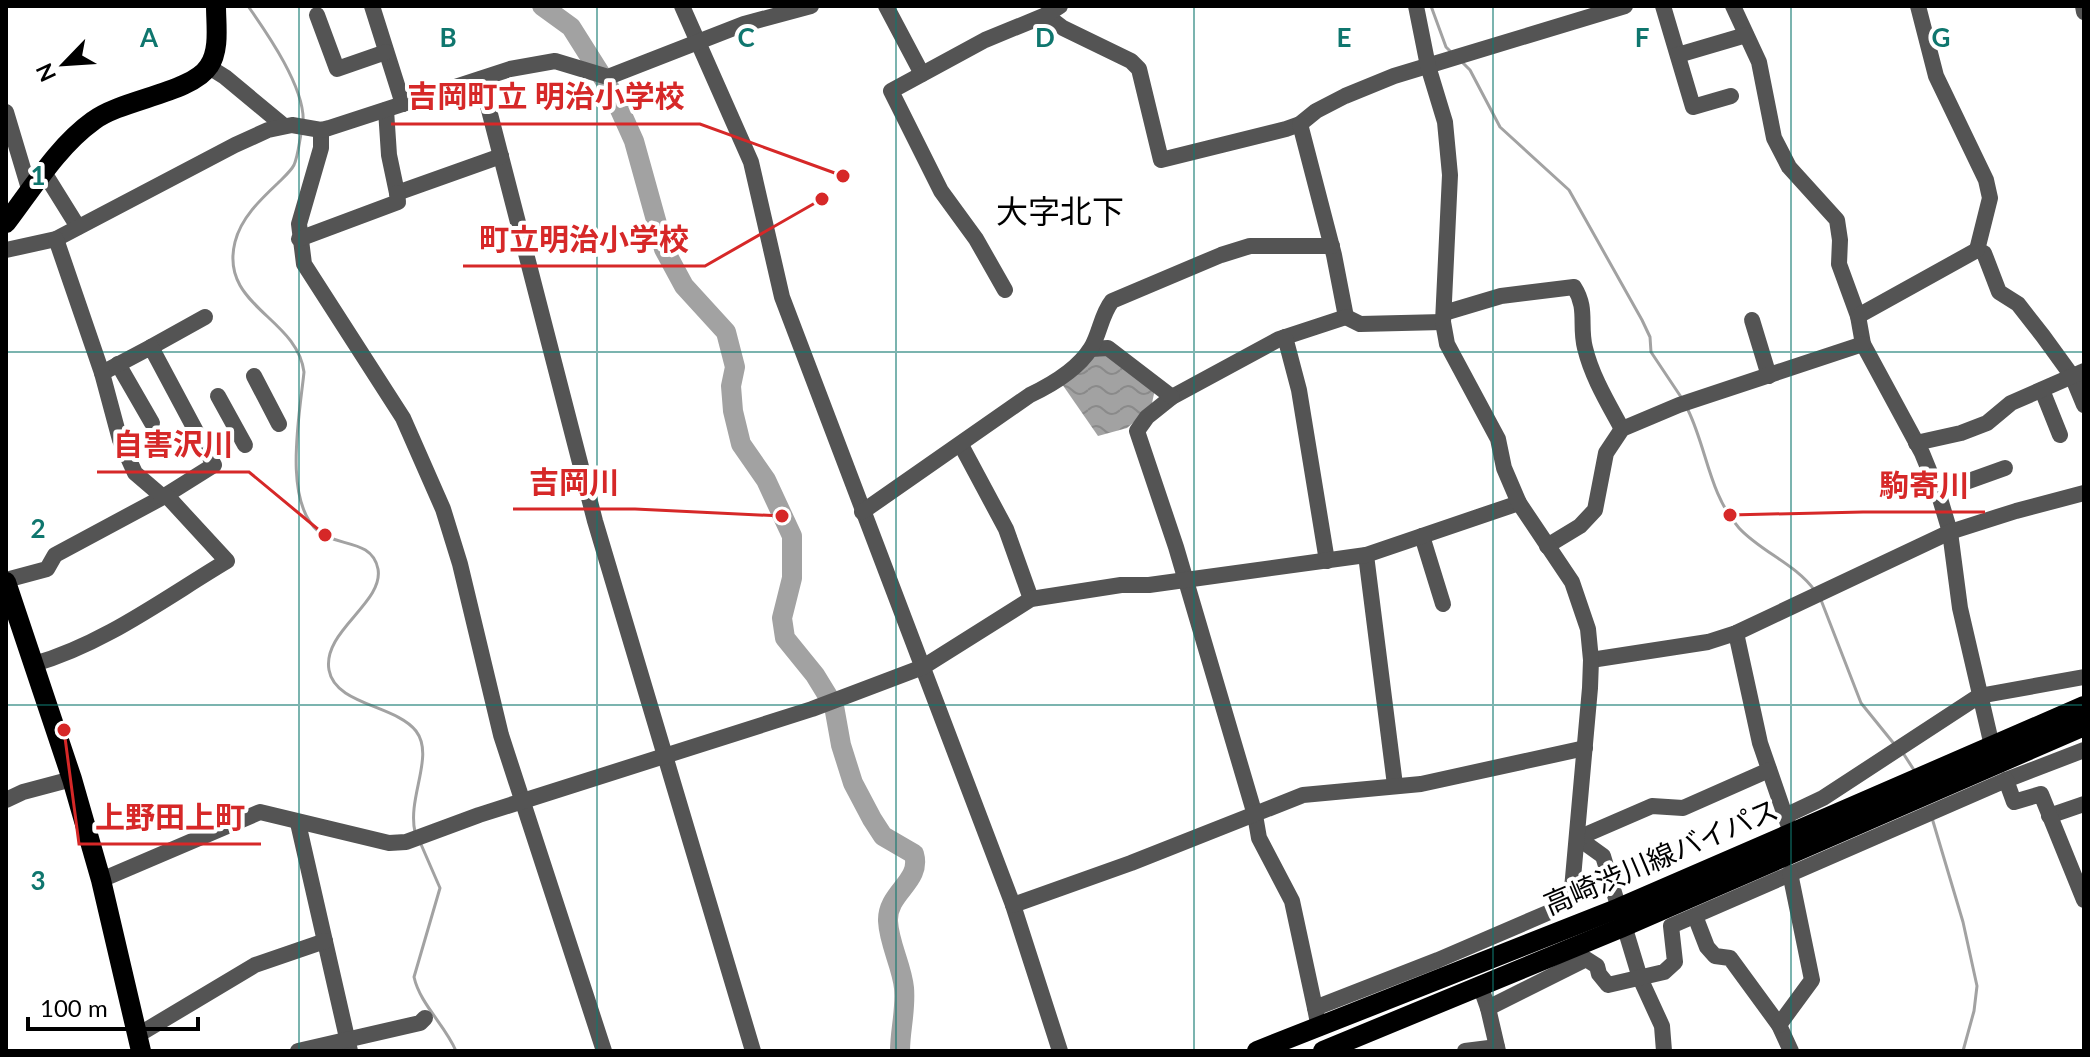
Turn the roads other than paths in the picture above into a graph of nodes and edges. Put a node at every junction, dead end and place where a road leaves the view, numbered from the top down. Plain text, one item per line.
1 (216, 6) edge
2 (372, 6) edge
3 (682, 6) edge
4 (811, 6) edge
5 (886, 6) edge
6 (1416, 6) edge
7 (1625, 6) edge
8 (1663, 6) edge
9 (1733, 6) edge
10 (1918, 6) edge
11 (790, 9) edge
12 (1053, 10) edge
13 (317, 15) dead end
14 (1746, 35) junction
15 (698, 44) junction
16 (386, 52) junction
17 (1678, 55) junction
18 (1428, 66) junction
19 (209, 67) junction
20 (922, 74) junction
21 (481, 79) junction
22 (1731, 96) dead end
23 (403, 104) junction
24 (386, 110) junction
25 (6, 112) edge
26 (1300, 124) junction
27 (288, 126) junction
28 (318, 130) junction
29 (501, 156) junction
30 (45, 174) junction
31 (30, 192) junction
32 (397, 193) junction
33 (6, 223) edge
34 (78, 227) junction
35 (56, 239) junction
36 (299, 239) junction
37 (1332, 246) junction
38 (6, 250) edge
39 (1977, 250) junction
40 (1005, 290) dead end
41 (1858, 316) junction
42 (205, 317) dead end
43 (1346, 317) junction
44 (1444, 318) junction
45 (1752, 320) dead end
46 (1285, 337) junction
47 (1863, 344) junction
48 (151, 347) junction
49 (1091, 349) junction
50 (118, 364) junction
51 (102, 373) junction
52 (2078, 374) edge
53 (254, 376) dead end
54 (1769, 376) junction
55 (2042, 390) junction
56 (218, 396) dead end
57 (1172, 397) junction
58 (2084, 405) edge
59 (152, 423) dead end
60 (279, 424) dead end
61 (1622, 429) junction
62 (2060, 435) dead end
63 (1916, 443) junction
64 (245, 445) dead end
65 (961, 445) junction
66 (2005, 468) dead end
67 (1938, 492) junction
68 (2084, 493) edge
69 (163, 497) junction
70 (1519, 503) junction
71 (862, 512) junction
72 (1950, 532) junction
73 (1422, 536) junction
74 (1547, 546) junction
75 (1366, 555) junction
76 (1327, 561) junction
77 (1185, 579) junction
78 (6, 581) edge
79 (1031, 599) junction
80 (1443, 604) dead end
81 (1736, 633) junction
82 (1591, 660) junction
83 (34, 664) junction
84 (923, 667) junction
85 (2084, 677) edge
86 (1979, 696) junction
87 (2084, 706) edge
88 (2084, 726) edge
89 (1992, 746) junction
90 (1585, 748) junction
91 (2084, 750) edge
92 (664, 756) junction
93 (1769, 770) junction
94 (72, 779) junction
95 (2006, 780) junction
96 (1395, 785) junction
97 (6, 800) edge
98 (522, 802) junction
99 (2084, 804) edge
100 (1255, 815) junction
101 (2049, 816) junction
102 (298, 823) junction
103 (1788, 824) junction
104 (1578, 838) junction
105 (1790, 873) junction
106 (101, 880) junction
107 (2084, 900) edge
108 (1013, 905) junction
109 (1695, 916) junction
110 (1621, 918) junction
111 (325, 941) junction
112 (1640, 978) junction
113 (1481, 988) junction
114 (1488, 1008) junction
115 (425, 1018) dead end
116 (1317, 1018) junction
117 (1779, 1025) junction
118 (140, 1043) edge
119 (349, 1046) edge
120 (1497, 1049) edge
121 (298, 1051) edge
122 (604, 1051) edge
123 (753, 1051) edge
124 (1060, 1051) edge
125 (1257, 1051) edge
126 (1323, 1051) edge
127 (1465, 1051) edge
128 (1664, 1051) edge
129 (1791, 1051) edge

1 - 19 main road
2 - 16 street
3 - 15 street
4 - 11 street
5 - 20 street
6 - 18 street
7 - 18 street
8 - 17 street
9 - 14 street
10 - 39 street
11 - 15 street
12 - 20 street
12 - 26 street
13 - 16 street
14 - 17 street
14 - 41 street
15 - 21 street
15 - 71 street
16 - 23 street
17 - 22 street
18 - 26 street
18 - 44 street
19 - 27 street
19 - 30 main road
20 - 40 street
21 - 23 street
21 - 29 street
23 - 24 street
24 - 28 street
24 - 32 street
25 - 31 street
26 - 37 street
27 - 28 street
27 - 34 street
28 - 36 street
29 - 32 street
29 - 92 street
30 - 31 main road
30 - 34 street
31 - 33 main road
32 - 36 street
34 - 35 street
35 - 38 street
35 - 51 street
36 - 98 street
37 - 43 street
37 - 49 street
39 - 41 street
39 - 52 street
41 - 47 street
42 - 48 street
43 - 44 street
43 - 46 street
44 - 61 street
44 - 70 street
45 - 54 street
46 - 57 street
46 - 76 street
47 - 54 street
47 - 63 street
48 - 50 street
48 - 69 street
49 - 57 street
49 - 65 street
50 - 51 street
50 - 59 street
51 - 69 street
52 - 55 street
52 - 58 street
53 - 60 street
54 - 61 street
55 - 62 street
55 - 63 street
56 - 64 street
57 - 77 street
61 - 74 street
63 - 67 street
65 - 71 street
65 - 79 street
66 - 67 street
67 - 72 street
68 - 72 street
69 - 78 street
69 - 83 street
70 - 73 street
70 - 74 street
71 - 84 street
72 - 81 street
72 - 86 street
73 - 75 street
73 - 80 street
74 - 82 street
75 - 76 street
75 - 96 street
76 - 77 street
77 - 79 street
77 - 100 street
78 - 83 main road
79 - 84 street
81 - 82 street
81 - 93 street
82 - 90 street
83 - 94 main road
84 - 92 street
84 - 108 street
85 - 86 street
86 - 89 street
86 - 103 street
87 - 89 main road, 高崎渋川線バイパス
88 - 110 main road, 高崎渋川線バイパス
89 - 103 main road, 高崎渋川線バイパス
90 - 96 street
90 - 104 street
91 - 95 street
92 - 98 street
92 - 123 street
93 - 103 street
93 - 104 street
94 - 97 street
94 - 106 main road
95 - 101 street
95 - 105 street
96 - 100 street
98 - 102 street
98 - 122 street
99 - 101 street
100 - 108 street
100 - 116 street
101 - 107 street
102 - 106 street
102 - 111 street
103 - 110 main road, 高崎渋川線バイパス
104 - 110 street
104 - 116 street
105 - 109 street
105 - 117 street
106 - 118 main road
108 - 124 street
109 - 112 street
109 - 117 street
110 - 112 street
110 - 113 main road, 高崎渋川線バイパス
110 - 116 main road, 高崎渋川線バイパス
111 - 118 street
111 - 119 street
112 - 114 street
112 - 128 street
113 - 114 street
113 - 126 main road, 高崎渋川線バイパス
114 - 120 street
115 - 119 street
116 - 125 main road, 高崎渋川線バイパス
117 - 129 street
119 - 121 street
120 - 127 street

